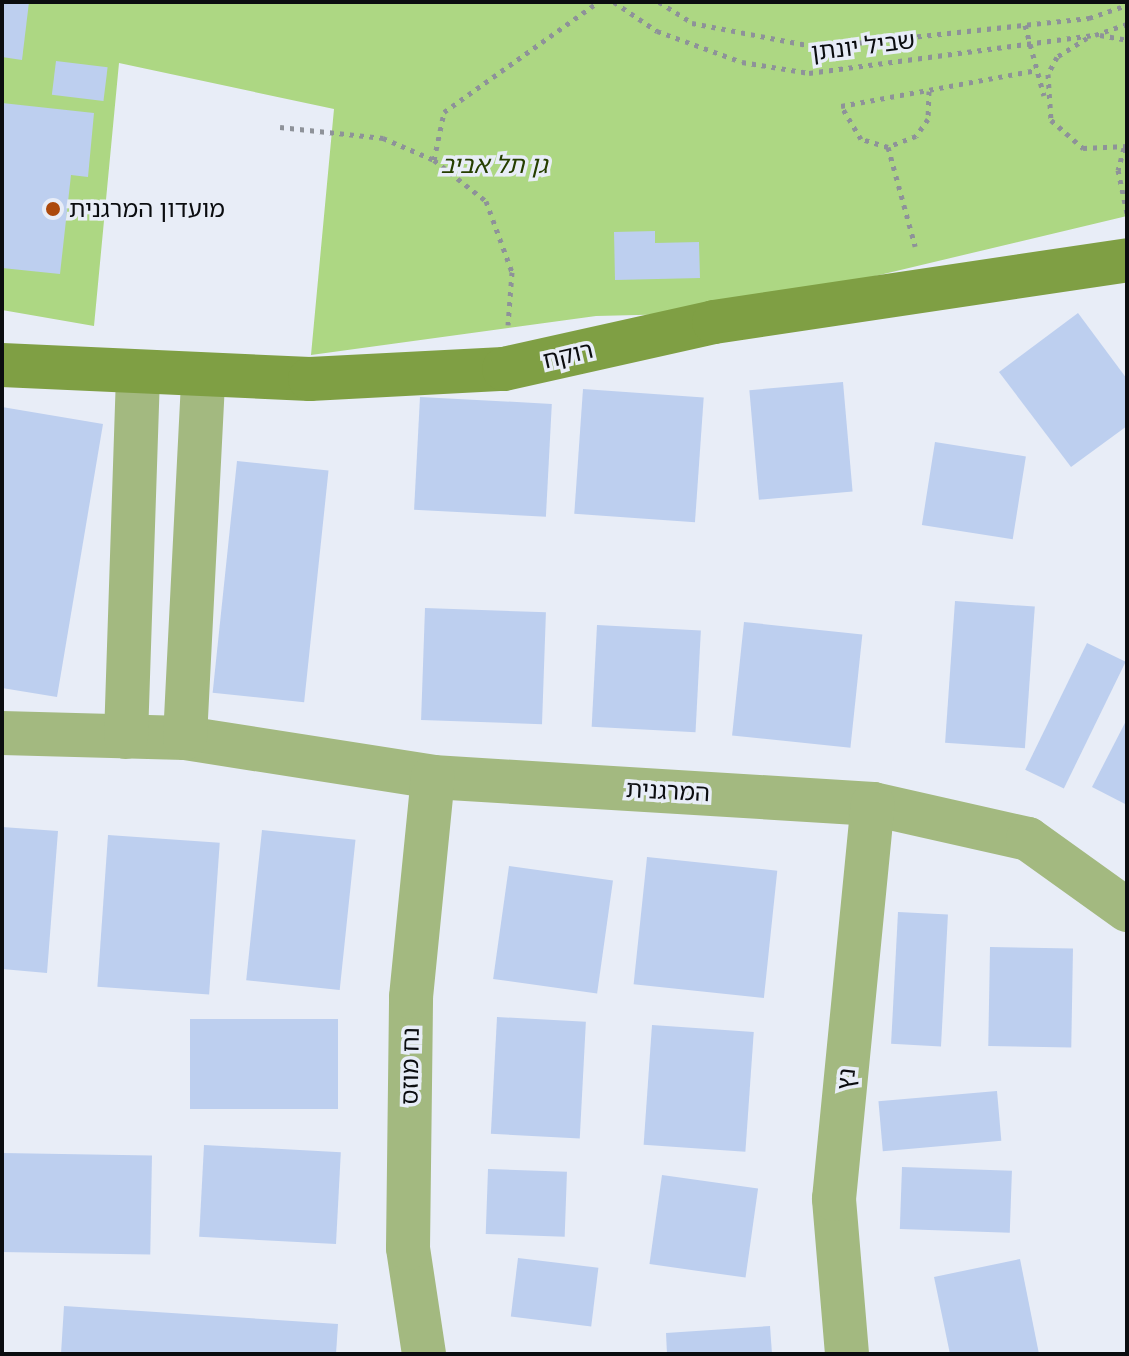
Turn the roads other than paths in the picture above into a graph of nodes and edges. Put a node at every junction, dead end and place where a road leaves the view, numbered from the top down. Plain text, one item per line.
1 (1127, 260) edge
2 (2, 365) edge
3 (138, 373) junction
4 (203, 377) junction
5 (2, 733) edge
6 (126, 737) junction
7 (185, 738) junction
8 (433, 777) junction
9 (873, 804) junction
10 (1127, 910) edge
11 (424, 1354) edge
12 (847, 1354) edge

1 - 4 street, רוקח
2 - 3 street, רוקח
3 - 4 street, רוקח
3 - 6 street
4 - 7 street
5 - 6 street, המרגנית
6 - 7 street, המרגנית
7 - 8 street, המרגנית
8 - 9 street, המרגנית
8 - 11 street, נח מוזס
9 - 10 street, המרגנית
9 - 12 street, נץ

